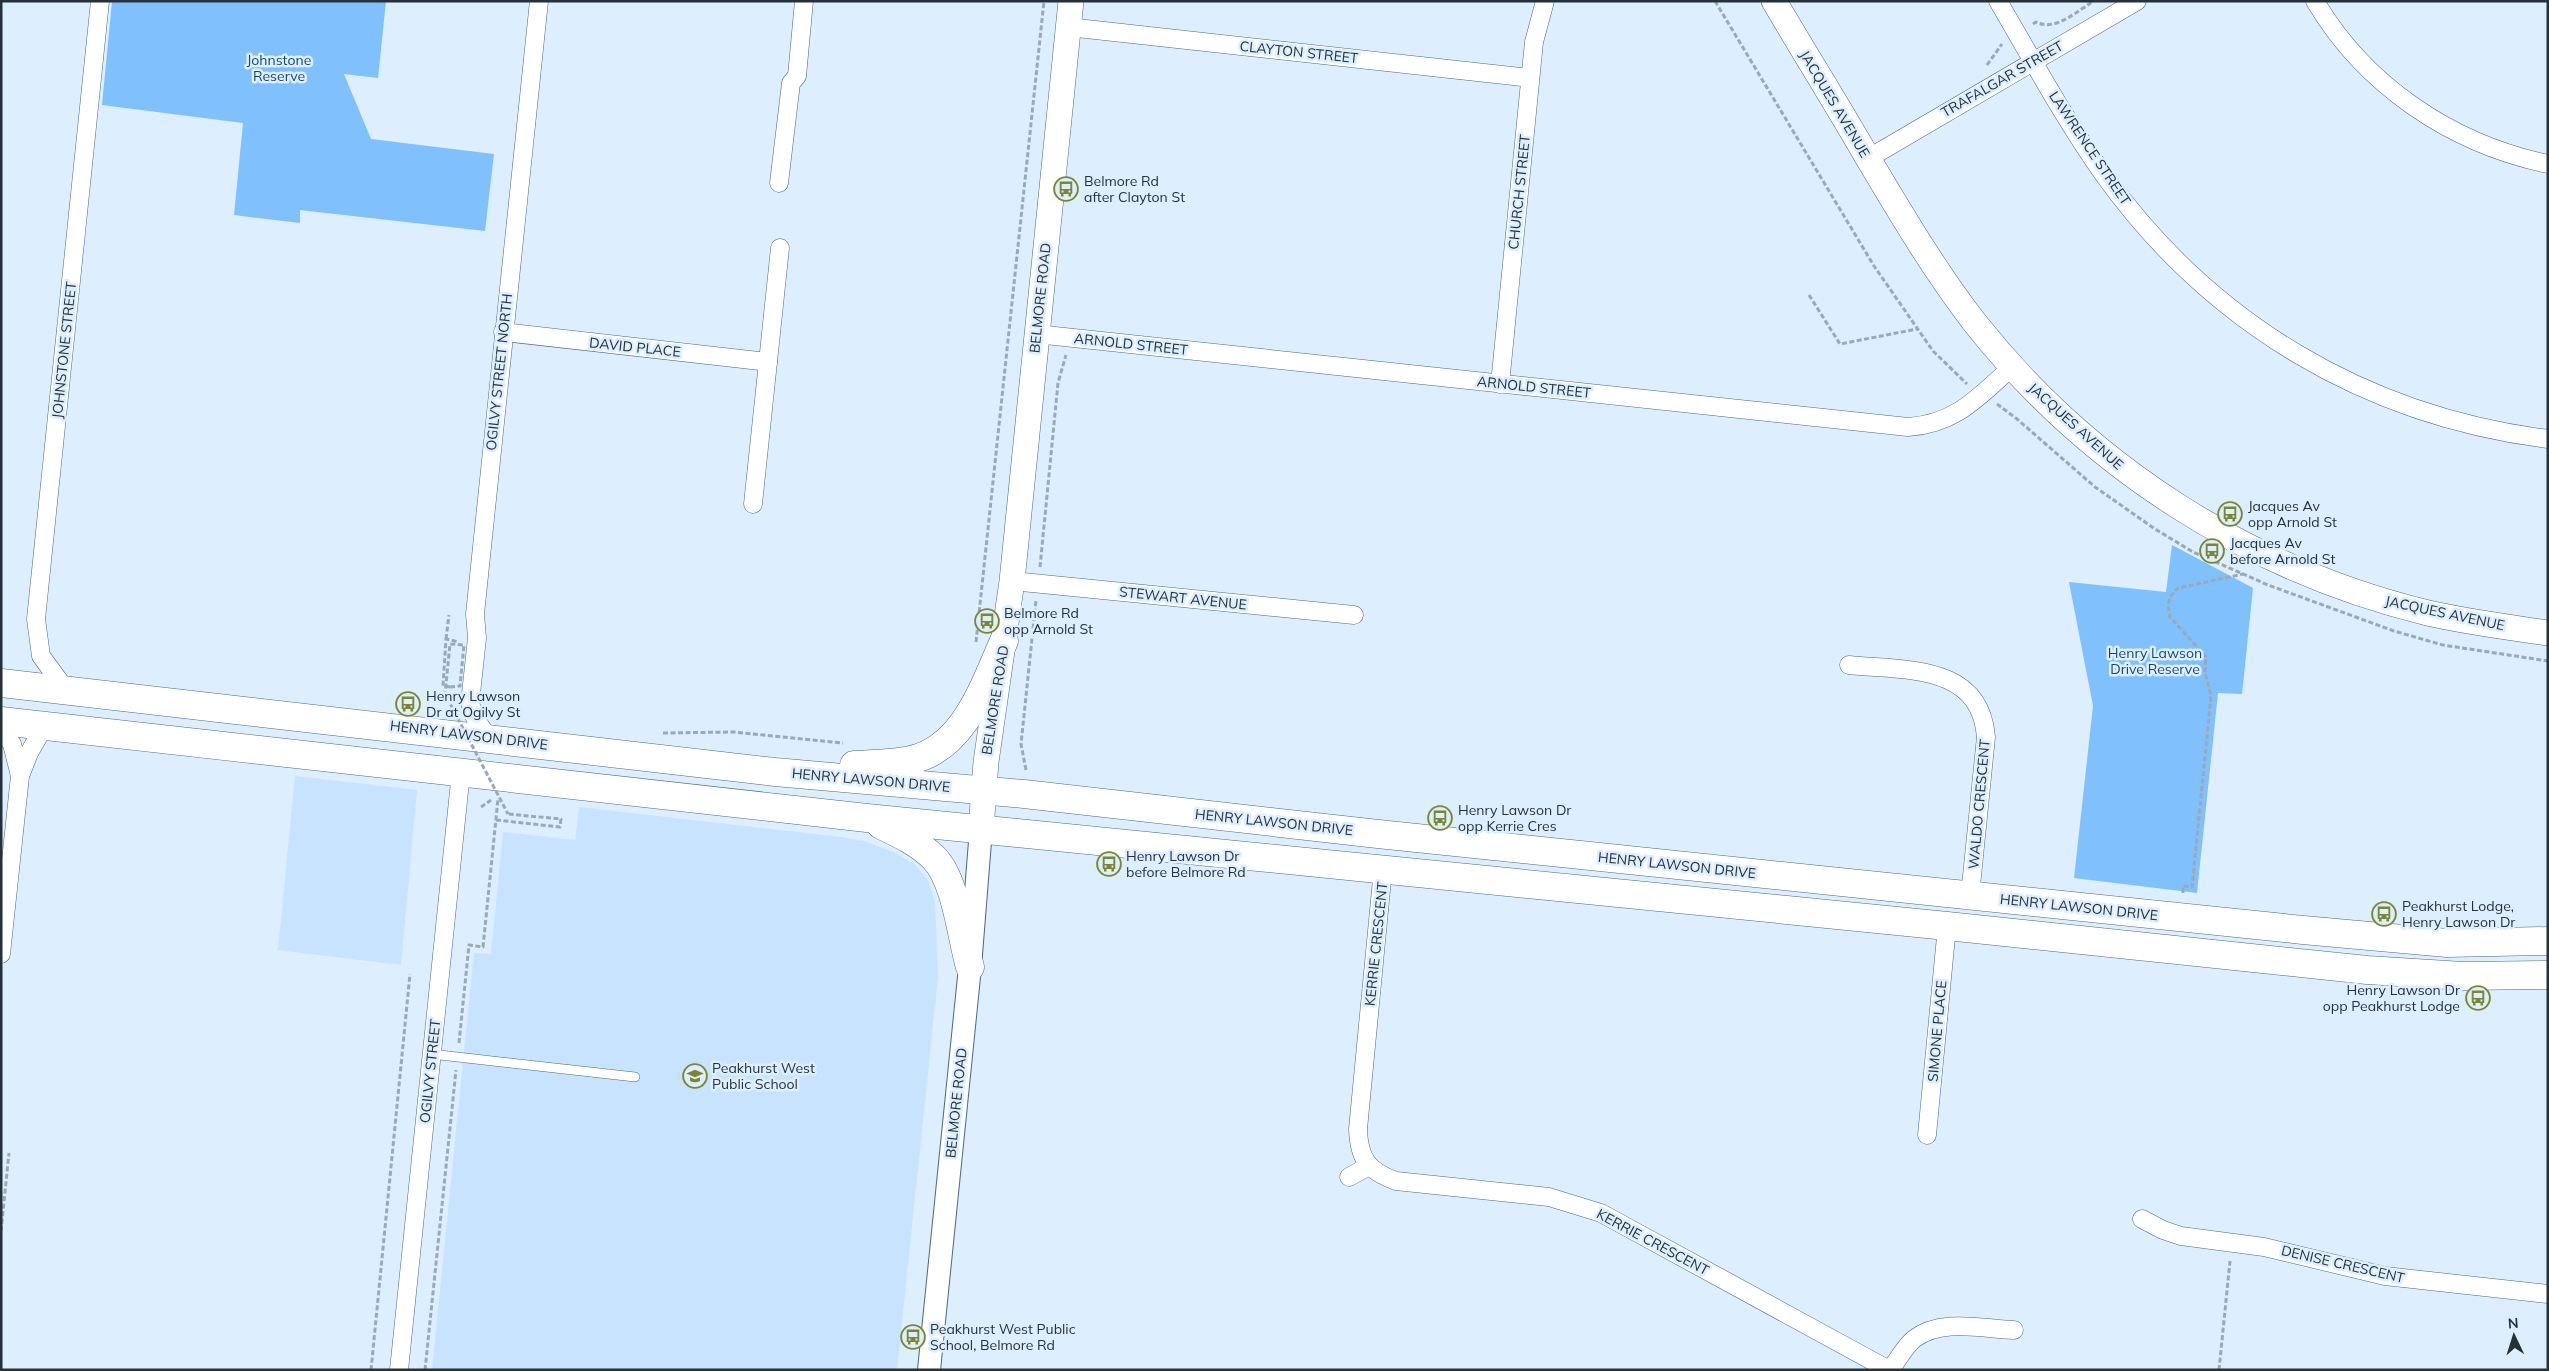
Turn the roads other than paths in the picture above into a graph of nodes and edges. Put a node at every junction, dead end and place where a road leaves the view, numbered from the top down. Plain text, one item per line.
1 (100, 1) edge
2 (539, 1) edge
3 (804, 1) edge
4 (1071, 1) edge
5 (1545, 1) edge
6 (1774, 1) edge
7 (1998, 1) edge
8 (2137, 1) edge
9 (2315, 1) edge
10 (1068, 27) junction
11 (2033, 60) junction
12 (1530, 78) junction
13 (1869, 158) junction
14 (2548, 164) edge
15 (779, 183) dead end
16 (780, 248) dead end
17 (503, 332) junction
18 (1036, 334) junction
19 (768, 362) junction
20 (2012, 367) junction
21 (1500, 384) junction
22 (2548, 440) edge
23 (753, 504) dead end
24 (1012, 581) junction
25 (1354, 615) dead end
26 (2548, 633) edge
27 (1004, 641) junction
28 (1849, 665) dead end
29 (1, 683) edge
30 (66, 690) junction
31 (1, 721) edge
32 (45, 725) junction
33 (1, 729) edge
34 (488, 737) junction
35 (460, 772) junction
36 (775, 772) junction
37 (20, 776) junction
38 (982, 790) junction
39 (867, 818) junction
40 (8, 819) edge
41 (981, 829) junction
42 (1384, 869) junction
43 (1970, 896) junction
44 (1947, 926) junction
45 (2548, 941) edge
46 (1, 954) edge
47 (970, 967) junction
48 (2548, 975) edge
49 (432, 1054) junction
50 (635, 1077) dead end
51 (1927, 1136) dead end
52 (1369, 1166) junction
53 (1349, 1177) dead end
54 (2142, 1219) dead end
55 (2548, 1294) edge
56 (2014, 1330) dead end
57 (399, 1370) edge
58 (929, 1370) edge
59 (1890, 1370) edge

1 - 30 street, JOHNSTONE STREET
2 - 17 street, OGILVY STREET NORTH
3 - 15 street
4 - 10 main road, BELMORE ROAD
5 - 12 street, CHURCH STREET
6 - 13 main road, JACQUES AVENUE
7 - 11 street, LAWRENCE STREET
8 - 11 street, TRAFALGAR STREET
9 - 14 street
10 - 12 street, CLAYTON STREET
10 - 18 main road, BELMORE ROAD
11 - 13 street, TRAFALGAR STREET
11 - 22 street, LAWRENCE STREET
12 - 21 street, CHURCH STREET
13 - 20 main road, JACQUES AVENUE
16 - 19 street
17 - 19 street, DAVID PLACE
17 - 34 street, OGILVY STREET NORTH
18 - 21 street, ARNOLD STREET
18 - 24 main road, BELMORE ROAD
19 - 23 street
20 - 21 street, ARNOLD STREET
20 - 26 main road, JACQUES AVENUE
24 - 25 street, STEWART AVENUE
24 - 27 main road, BELMORE ROAD
27 - 36 main road
27 - 38 main road, BELMORE ROAD
28 - 43 street, WALDO CRESCENT
29 - 30 main road, HENRY LAWSON DRIVE
30 - 34 main road, HENRY LAWSON DRIVE
31 - 32 main road
32 - 35 main road
32 - 37 street
33 - 37 street
34 - 36 main road, HENRY LAWSON DRIVE
35 - 39 main road
35 - 49 street, OGILVY STREET
36 - 38 main road, HENRY LAWSON DRIVE
37 - 40 street
38 - 41 main road, BELMORE ROAD
38 - 43 main road, HENRY LAWSON DRIVE
39 - 41 main road
39 - 47 main road
40 - 46 street
41 - 42 main road
41 - 47 street, BELMORE ROAD
42 - 44 main road
42 - 52 street, KERRIE CRESCENT
43 - 45 main road, HENRY LAWSON DRIVE
44 - 48 main road
44 - 51 street, SIMONE PLACE
47 - 58 street, BELMORE ROAD
49 - 50 lane
49 - 57 street, OGILVY STREET
52 - 53 street
52 - 59 street, KERRIE CRESCENT
54 - 55 street, DENISE CRESCENT
56 - 59 street, KERRIE CRESCENT

